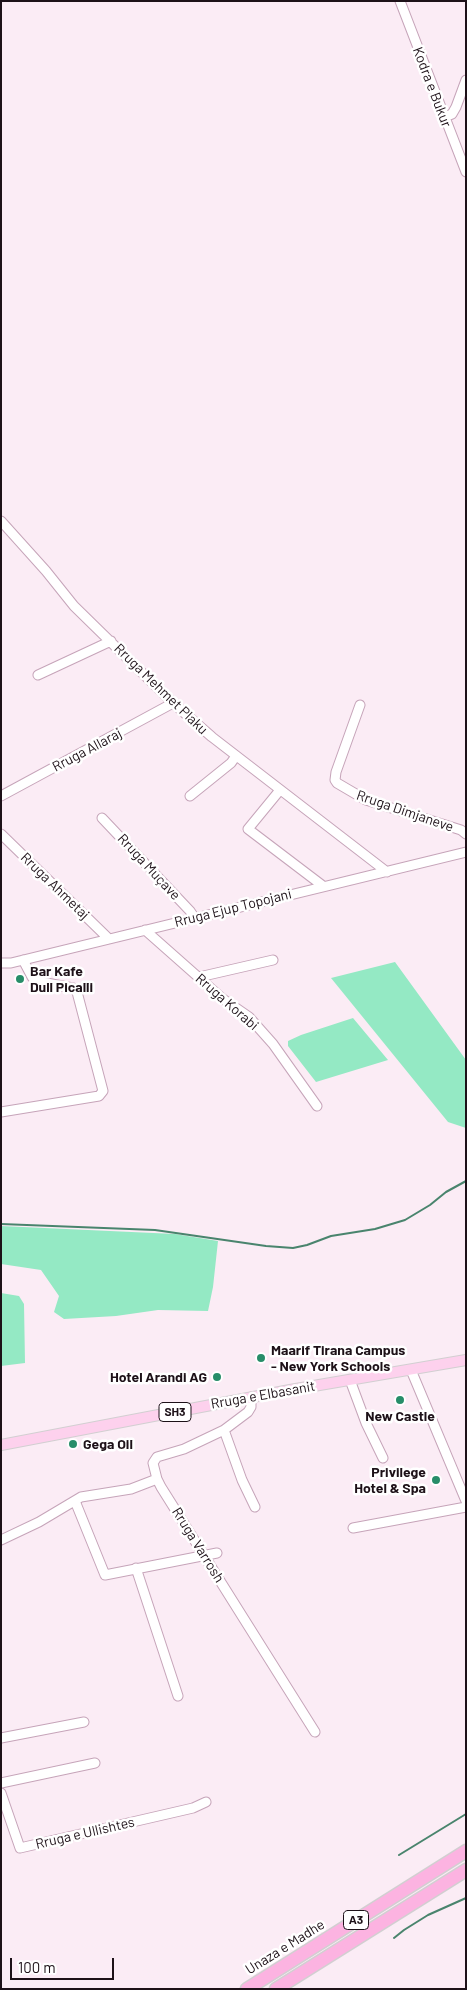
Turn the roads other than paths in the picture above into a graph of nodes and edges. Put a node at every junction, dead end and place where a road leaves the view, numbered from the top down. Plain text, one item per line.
1 (400, 1) edge
2 (466, 80) edge
3 (444, 117) junction
4 (466, 172) edge
5 (1, 521) edge
6 (111, 641) junction
7 (38, 675) dead end
8 (173, 703) junction
9 (360, 705) dead end
10 (236, 756) junction
11 (280, 790) junction
12 (1, 796) edge
13 (190, 796) dead end
14 (102, 818) dead end
15 (1, 834) edge
16 (466, 834) edge
17 (466, 852) edge
18 (387, 872) junction
19 (324, 886) junction
20 (194, 917) junction
21 (145, 930) junction
22 (109, 939) junction
23 (23, 960) junction
24 (273, 960) dead end
25 (2, 964) edge
26 (199, 978) junction
27 (317, 1106) dead end
28 (1, 1112) edge
29 (466, 1360) edge
30 (411, 1370) junction
31 (350, 1380) junction
32 (251, 1397) junction
33 (224, 1430) junction
34 (1, 1445) edge
35 (383, 1458) dead end
36 (157, 1479) junction
37 (75, 1501) junction
38 (466, 1502) edge
39 (255, 1507) dead end
40 (466, 1507) edge
41 (353, 1528) dead end
42 (1, 1540) edge
43 (216, 1553) dead end
44 (204, 1554) junction
45 (136, 1568) junction
46 (178, 1696) dead end
47 (84, 1722) dead end
48 (315, 1732) dead end
49 (1, 1738) edge
50 (95, 1763) dead end
51 (1, 1783) edge
52 (1, 1794) edge
53 (206, 1802) dead end
54 (465, 1851) edge
55 (466, 1870) edge
56 (247, 1989) edge
57 (276, 1989) edge

1 - 3 street, Kodra e Bukur
2 - 3 street
3 - 4 street, Kodra e Bukur
5 - 6 street, Rruga Mehmet Plaku
6 - 7 street
6 - 8 street, Rruga Mehmet Plaku
8 - 10 street, Rruga Mehmet Plaku
8 - 12 street, Rruga Allaraj
9 - 16 street, Rruga Dimjaneve
10 - 11 street, Rruga Mehmet Plaku
10 - 13 street
11 - 18 street, Rruga Mehmet Plaku
11 - 19 street
14 - 20 street, Rruga Muçave
15 - 22 street, Rruga Ahmetaj
17 - 18 street, Rruga Ejup Topojani
18 - 19 street, Rruga Ejup Topojani
19 - 20 street, Rruga Ejup Topojani
20 - 21 street, Rruga Ejup Topojani
21 - 22 street, Rruga Ejup Topojani
21 - 26 street, Rruga Korabi
22 - 23 street, Rruga Ejup Topojani
23 - 25 street, Rruga Ejup Topojani
23 - 28 street
24 - 26 street
26 - 27 street, Rruga Korabi
29 - 30 main road, Rruga e Elbasanit / SH3
30 - 31 main road, Rruga e Elbasanit / SH3
30 - 38 street
31 - 32 main road, Rruga e Elbasanit / SH3
31 - 35 street
32 - 33 street
32 - 34 main road, Rruga e Elbasanit / SH3
33 - 36 street
33 - 39 street
36 - 37 street
36 - 44 street, Rruga Varrosh
37 - 42 street
37 - 45 street
40 - 41 street
43 - 44 street
44 - 45 street
44 - 48 street, Rruga Varrosh
45 - 46 street
47 - 49 street
50 - 51 street
52 - 53 street, Rruga e Ullishtes
54 - 56 highway, Unaza e Madhe / A3
55 - 57 highway, A3

